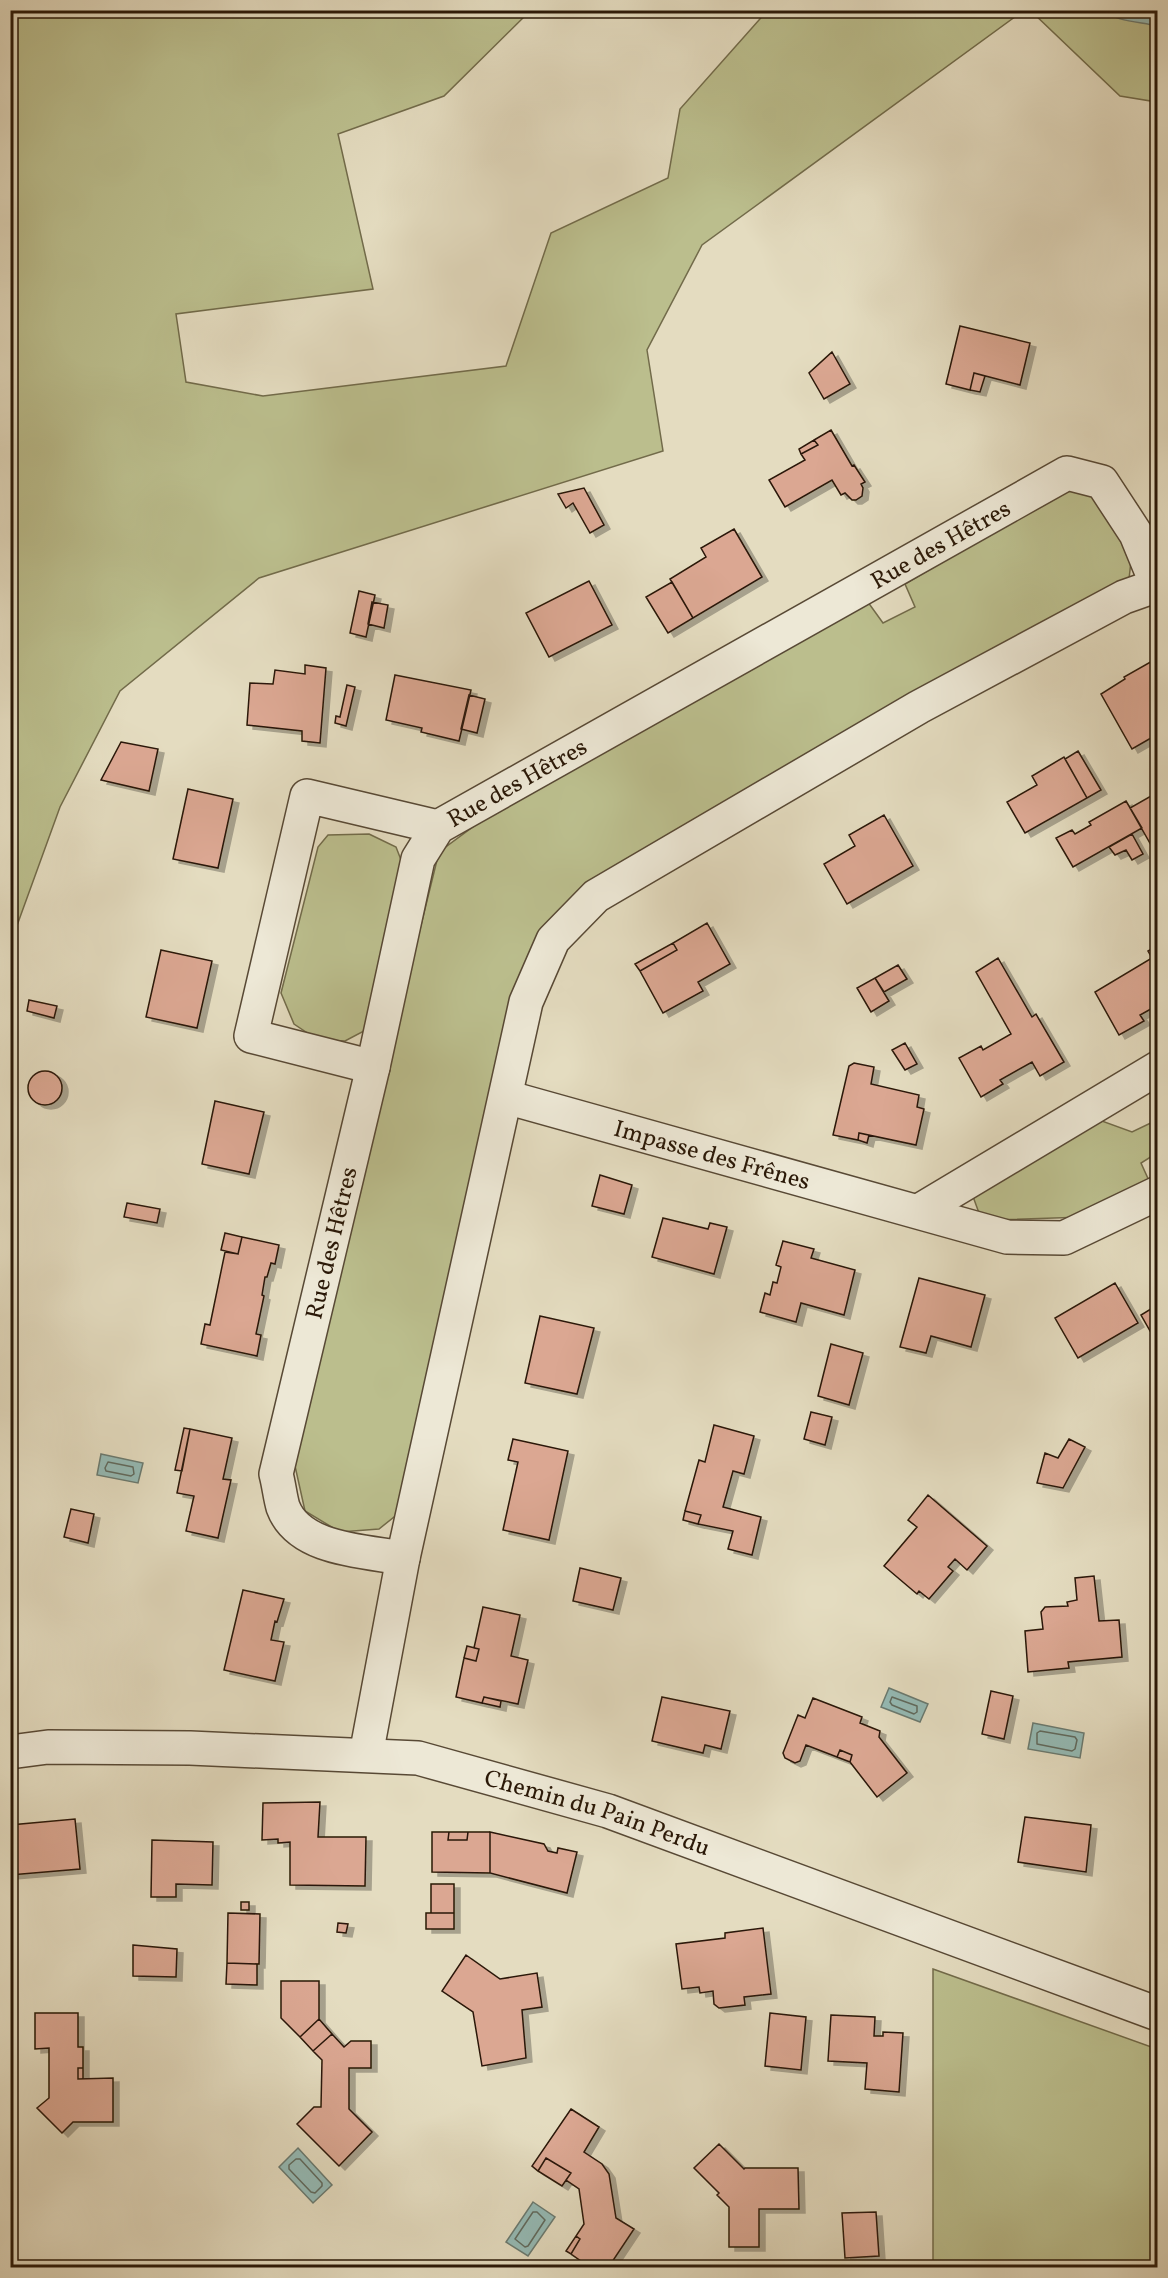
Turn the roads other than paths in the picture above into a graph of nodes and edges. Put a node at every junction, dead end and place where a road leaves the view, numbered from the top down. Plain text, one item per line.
1 (1157, 585) edge
2 (438, 827) junction
3 (373, 1067) junction
4 (1158, 1068) edge
5 (507, 1097) junction
6 (1158, 1193) edge
7 (919, 1211) junction
8 (403, 1558) junction
9 (10, 1752) edge
10 (366, 1755) junction
11 (1158, 2014) edge

1 - 2 street, Rue des Hêtres
1 - 5 street, Rue des Hêtres
2 - 3 street, Rue des Hêtres
2 - 3 street
3 - 8 street, Rue des Hêtres
4 - 7 street
5 - 7 street, Impasse des Frênes
5 - 8 street, Rue des Hêtres
6 - 7 street, Impasse des Frênes
8 - 10 street, Rue des Hêtres
9 - 10 street, Chemin du Pain Perdu
10 - 11 street, Chemin du Pain Perdu

